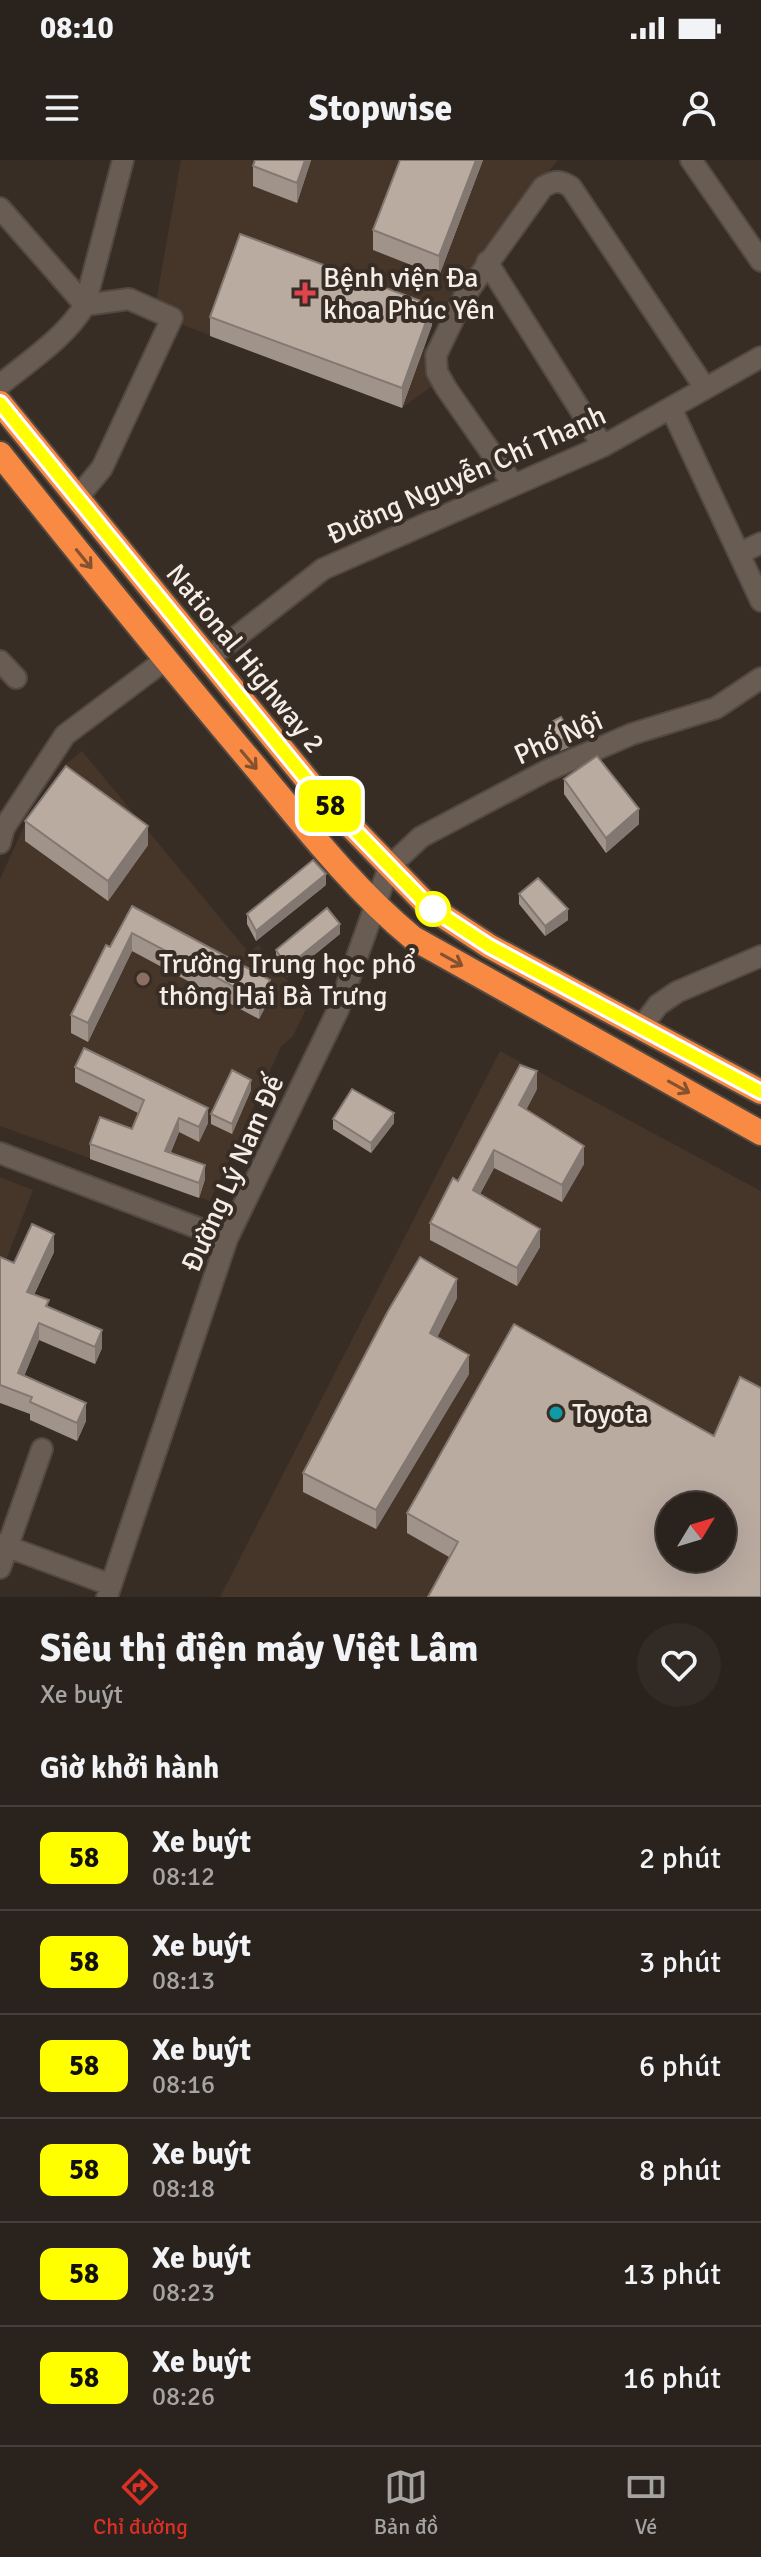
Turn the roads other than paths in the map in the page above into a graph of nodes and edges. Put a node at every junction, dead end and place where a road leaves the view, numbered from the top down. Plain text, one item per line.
1 (123, 160) edge
2 (691, 160) edge
3 (0, 208) edge
4 (761, 261) edge
5 (487, 262) junction
6 (85, 305) junction
7 (761, 357) edge
8 (0, 385) edge
9 (705, 388) junction
10 (0, 403) edge
11 (671, 408) junction
12 (603, 446) junction
13 (0, 454) edge
14 (513, 484) junction
15 (78, 497) junction
16 (52, 519) junction
17 (761, 543) edge
18 (740, 553) junction
19 (761, 601) edge
20 (165, 660) junction
21 (207, 660) junction
22 (0, 661) edge
23 (16, 678) dead end
24 (761, 678) edge
25 (0, 843) edge
26 (389, 867) junction
27 (376, 906) junction
28 (761, 956) edge
29 (640, 1029) junction
30 (628, 1059) junction
31 (761, 1092) edge
32 (761, 1133) edge
33 (0, 1153) edge
34 (227, 1239) junction
35 (42, 1449) dead end
36 (4, 1545) edge
37 (0, 1568) edge
38 (109, 1591) edge

1 - 6 street
2 - 4 street
3 - 6 street
5 - 9 street
5 - 12 street
5 - 14 street
6 - 8 street
6 - 15 street
7 - 9 street, Đường Nguyễn Chí Thanh
9 - 11 street, Đường Nguyễn Chí Thanh
10 - 15 highway, National Highway 2
11 - 12 street, Đường Nguyễn Chí Thanh
11 - 18 street
12 - 14 street, Đường Nguyễn Chí Thanh
13 - 16 highway
14 - 21 street, Đường Nguyễn Chí Thanh
15 - 16 highway
15 - 21 highway, National Highway 2
16 -> 20 highway
17 - 18 street
18 - 19 street
20 - 25 street
20 -> 27 highway
21 - 26 highway, National Highway 2
22 - 23 street
24 - 26 street, Phố Nội
26 - 27 street, Đường Lý Nam Đế
26 - 29 highway, National Highway 2
27 -> 30 highway
27 - 34 street, Đường Lý Nam Đế
28 - 29 street
29 - 30 highway
29 - 31 highway, National Highway 2
30 -> 32 highway
33 - 34 street
34 - 38 street, Đường Lý Nam Đế
35 - 36 street
36 - 37 street
36 - 38 street

